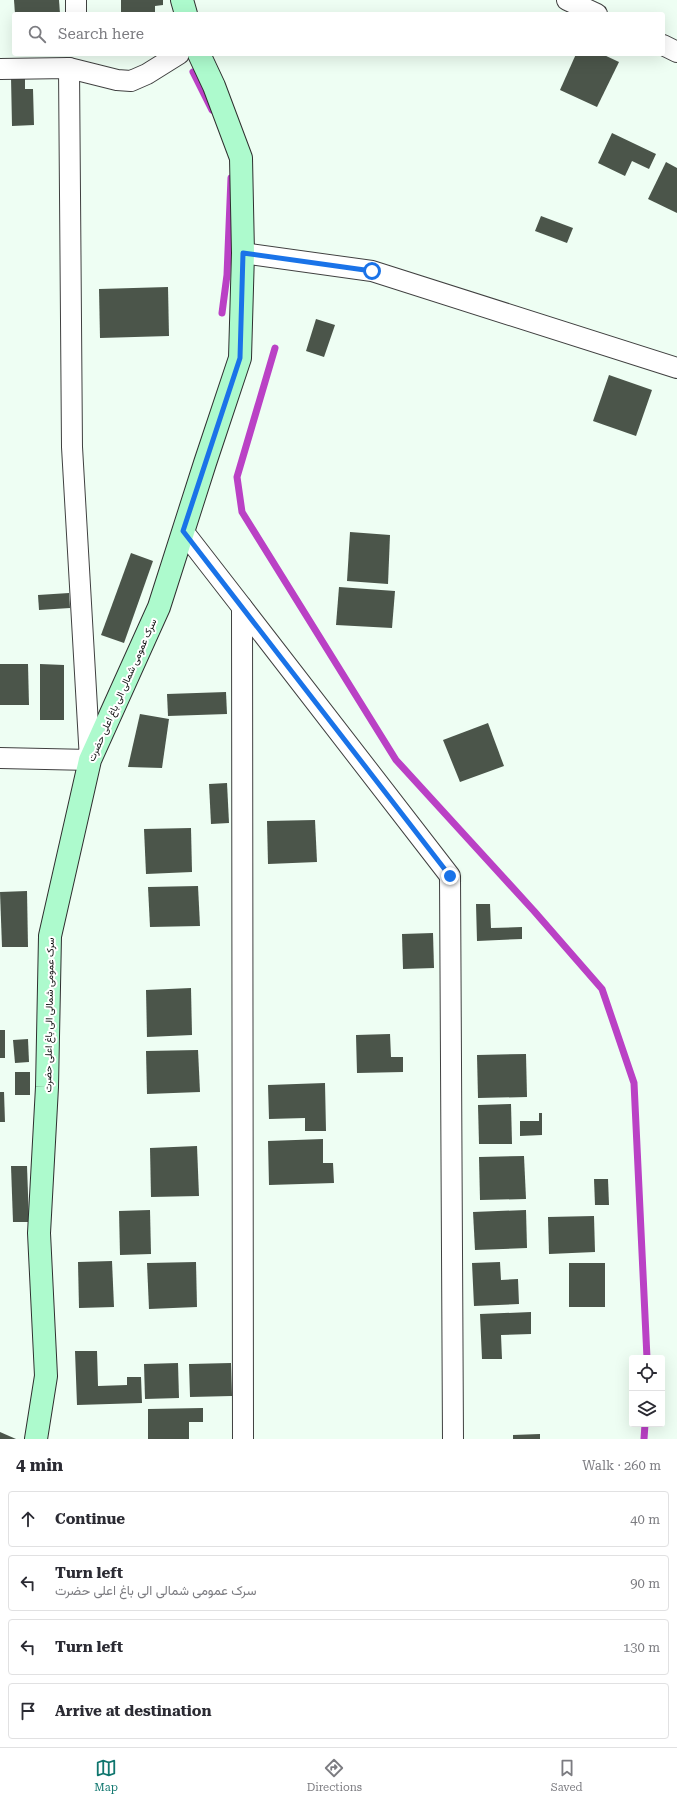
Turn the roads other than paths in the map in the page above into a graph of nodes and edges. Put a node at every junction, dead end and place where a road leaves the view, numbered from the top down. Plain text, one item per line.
1 (76, 0) edge
2 (182, 0) edge
3 (567, 0) edge
4 (76, 12) edge
5 (185, 12) edge
6 (593, 12) edge
7 (665, 46) edge
8 (677, 52) edge
9 (200, 56) edge
10 (172, 58) edge
11 (69, 68) junction
12 (0, 69) edge
13 (243, 253) junction
14 (677, 368) edge
15 (183, 531) junction
16 (242, 607) junction
17 (0, 758) edge
18 (90, 760) junction
19 (36, 1439) edge
20 (243, 1439) edge
21 (453, 1439) edge

1 - 4 street
2 - 5 street
3 - 6 street
7 - 8 street
9 - 13 street, سرک عمومی شمالی الی باغ اعلی حضرت
10 - 11 street
11 - 12 street
11 - 18 street
13 - 14 street
13 - 15 street, سرک عمومی شمالی الی باغ اعلی حضرت
15 - 16 street
15 - 18 street, سرک عمومی شمالی الی باغ اعلی حضرت
16 - 20 street
16 - 21 street
17 - 18 street
18 - 19 street, سرک عمومی شمالی الی باغ اعلی حضرت

